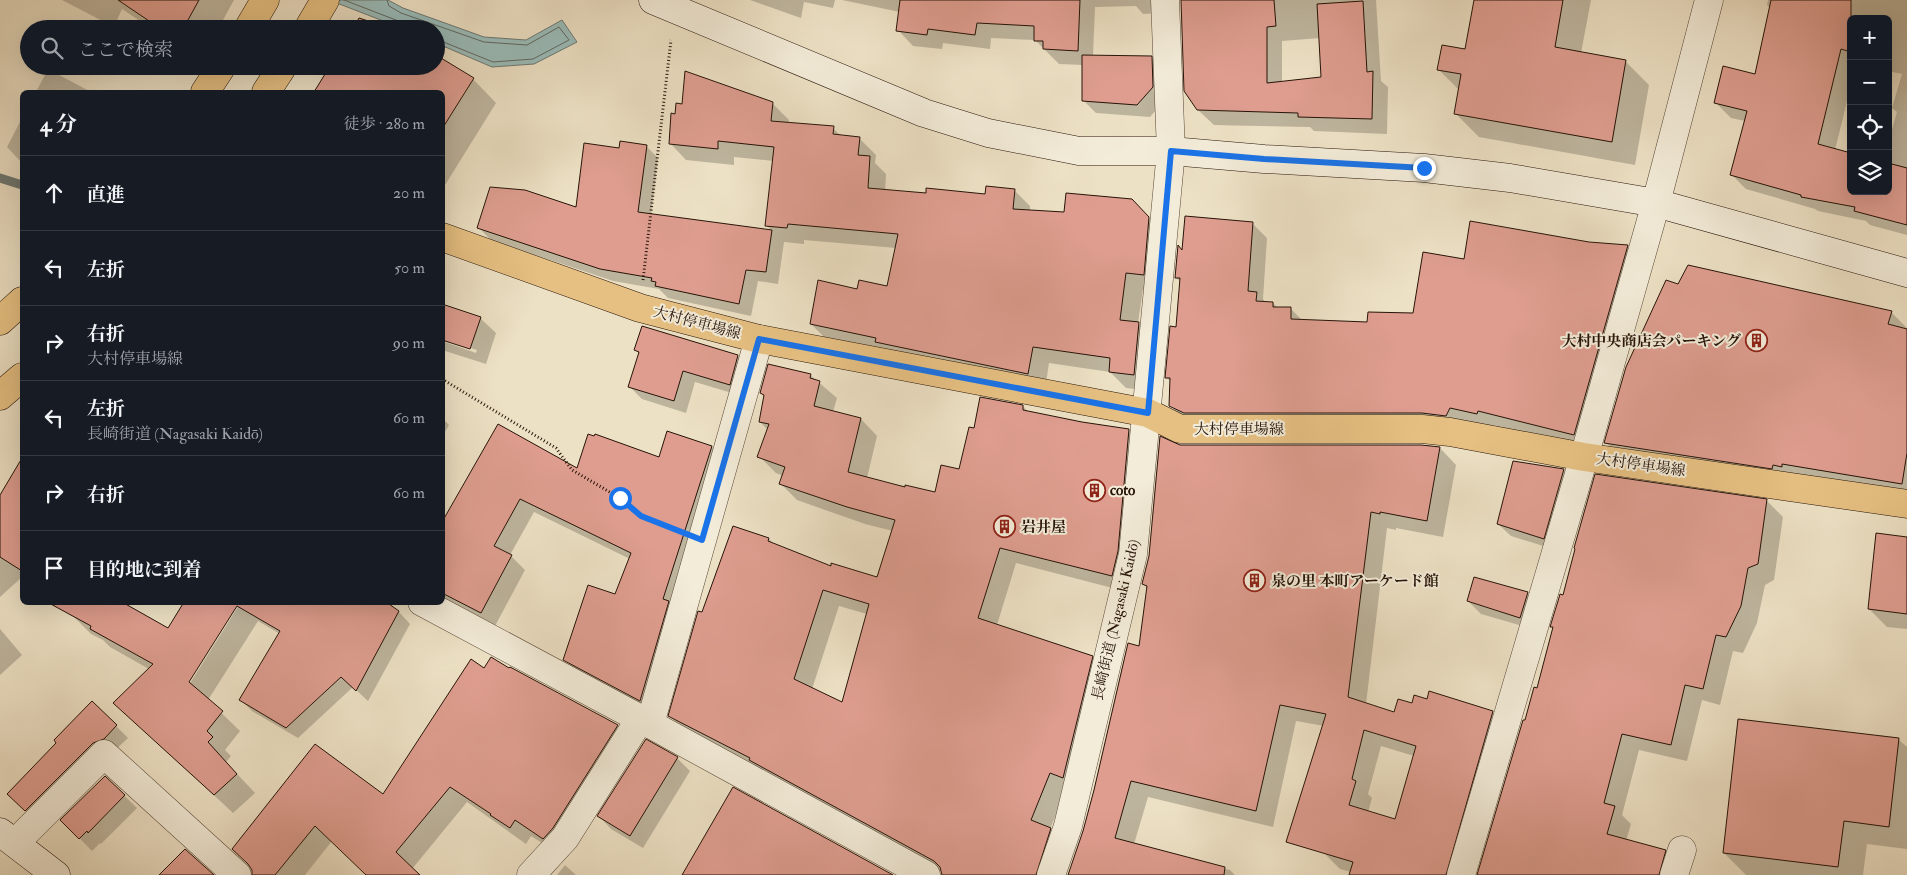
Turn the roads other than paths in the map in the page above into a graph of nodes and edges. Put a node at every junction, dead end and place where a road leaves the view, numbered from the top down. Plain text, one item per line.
1 (265, 0) edge
2 (325, 0) edge
3 (1165, 0) edge
4 (1709, 0) edge
5 (664, 3) edge
6 (253, 20) edge
7 (313, 20) edge
8 (216, 75) edge
9 (277, 75) edge
10 (206, 90) edge
11 (267, 90) edge
12 (1171, 151) junction
13 (1656, 203) junction
14 (445, 238) edge
15 (1907, 273) edge
16 (20, 303) edge
17 (0, 321) edge
18 (759, 339) junction
19 (1148, 413) junction
20 (1584, 457) junction
21 (1907, 504) edge
22 (428, 605) edge
23 (645, 721) junction
24 (8, 838) edge
25 (56, 875) edge
26 (237, 875) edge
27 (531, 875) edge
28 (926, 875) edge
29 (1051, 875) edge
30 (1461, 875) edge

1 - 6 main road
2 - 7 main road
3 - 12 street, 長崎街道 (Nagasaki Kaidō)
4 - 13 street
5 - 12 street
8 - 10 main road
9 - 11 main road
12 - 13 street
12 - 19 street, 長崎街道 (Nagasaki Kaidō)
13 - 15 street
13 - 20 street
14 - 18 main road, 大村停車場線
16 - 17 main road
18 - 19 main road, 大村停車場線
18 - 23 street
19 - 20 main road, 大村停車場線
19 - 29 street, 長崎街道 (Nagasaki Kaidō)
20 - 21 main road, 大村停車場線
20 - 30 street
22 - 23 street
23 - 27 street
23 - 28 street
24 - 25 street
24 - 26 street

